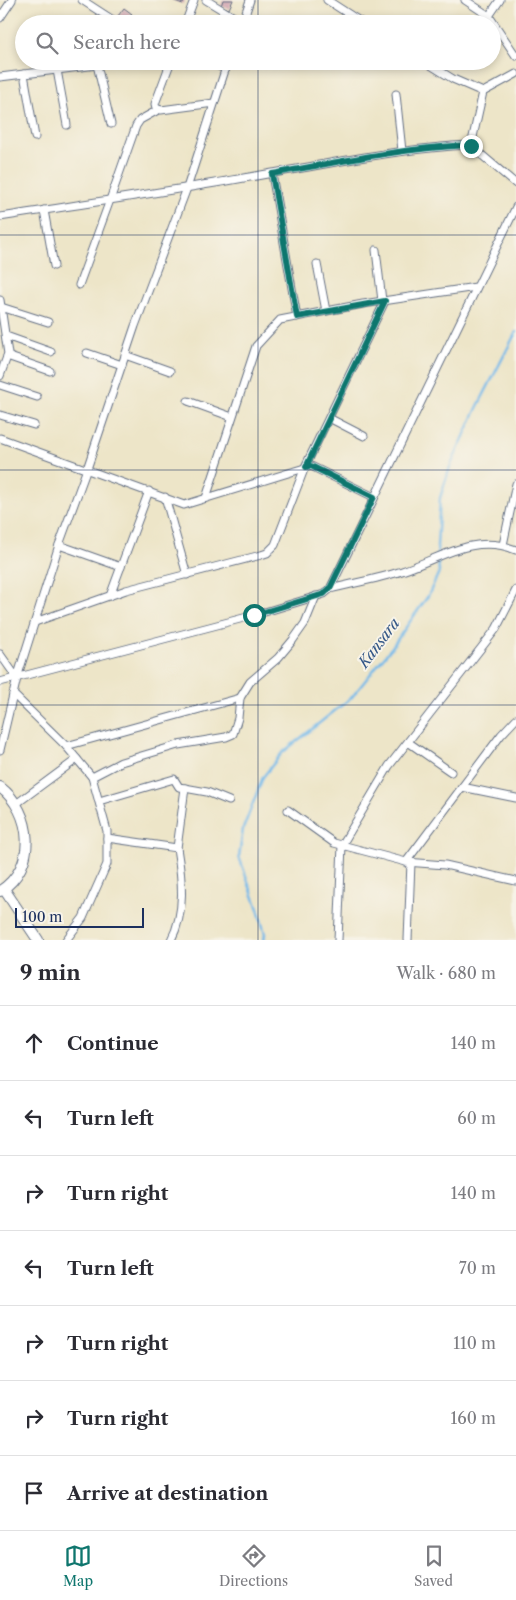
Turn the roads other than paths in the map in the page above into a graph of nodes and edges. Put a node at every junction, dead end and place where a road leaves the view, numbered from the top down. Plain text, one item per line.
1 (12, 0) edge
2 (82, 0) edge
3 (194, 0) edge
4 (206, 0) edge
5 (250, 0) edge
6 (327, 0) edge
7 (465, 0) edge
8 (500, 0) edge
9 (91, 2) edge
10 (108, 15) edge
11 (188, 15) edge
12 (229, 15) edge
13 (245, 15) edge
14 (350, 15) edge
15 (488, 15) edge
16 (490, 15) edge
17 (0, 18) edge
18 (501, 34) edge
19 (516, 56) edge
20 (57, 70) joint
21 (98, 70) edge
22 (168, 70) edge
23 (225, 70) edge
24 (438, 70) edge
25 (24, 74) junction
26 (516, 74) edge
27 (0, 77) edge
28 (483, 92) junction
29 (396, 94) dead end
30 (214, 103) junction
31 (158, 110) junction
32 (111, 124) dead end
33 (67, 125) dead end
34 (35, 137) dead end
35 (471, 146) junction
36 (402, 151) junction
37 (272, 174) junction
38 (516, 184) edge
39 (186, 188) junction
40 (110, 200) junction
41 (516, 207) edge
42 (44, 210) junction
43 (0, 217) edge
44 (376, 250) dead end
45 (317, 264) dead end
46 (54, 266) dead end
47 (79, 284) dead end
48 (476, 287) junction
49 (384, 301) junction
50 (0, 303) edge
51 (326, 311) junction
52 (297, 317) junction
53 (48, 322) dead end
54 (6, 336) junction
55 (51, 352) dead end
56 (87, 353) dead end
57 (126, 355) junction
58 (4, 359) edge
59 (122, 365) junction
60 (50, 371) dead end
61 (170, 371) dead end
62 (0, 376) edge
63 (0, 385) edge
64 (37, 397) dead end
65 (188, 401) dead end
66 (0, 415) edge
67 (232, 417) junction
68 (329, 418) junction
69 (34, 425) dead end
70 (364, 436) dead end
71 (0, 438) edge
72 (306, 467) junction
73 (87, 468) junction
74 (516, 484) edge
75 (149, 491) junction
76 (165, 497) junction
77 (374, 497) junction
78 (206, 498) junction
79 (59, 545) junction
80 (503, 545) junction
81 (516, 550) edge
82 (121, 567) junction
83 (187, 575) junction
84 (330, 588) junction
85 (516, 590) edge
86 (110, 596) junction
87 (316, 596) junction
88 (35, 622) junction
89 (0, 654) edge
90 (17, 678) junction
91 (0, 682) edge
92 (13, 694) junction
93 (240, 698) junction
94 (516, 719) edge
95 (408, 742) junction
96 (66, 746) junction
97 (0, 750) edge
98 (77, 759) junction
99 (451, 772) dead end
100 (92, 777) junction
101 (0, 787) edge
102 (462, 787) junction
103 (185, 788) junction
104 (516, 798) edge
105 (99, 801) junction
106 (229, 801) dead end
107 (16, 804) junction
108 (288, 810) dead end
109 (107, 838) junction
110 (342, 845) junction
111 (177, 848) junction
112 (408, 862) junction
113 (516, 881) edge
114 (2, 890) edge
115 (38, 940) edge
116 (66, 940) edge
117 (171, 940) edge
118 (338, 940) edge
119 (408, 940) edge

1 - 17 street
2 - 9 street
3 - 11 street
4 - 12 street
5 - 13 street
6 - 14 street
7 - 15 street
8 - 16 street
9 - 10 street
18 - 19 street
20 - 25 street
20 - 33 street
21 - 32 street
22 - 31 street
23 - 30 street
24 - 28 street
25 - 27 street
25 - 34 street
26 - 28 street
28 - 35 street
29 - 36 street
30 - 31 street
30 - 39 street
31 - 40 street
35 - 36 street
35 - 38 street
36 - 37 street
37 - 39 street
37 - 52 street
39 - 40 street
39 - 57 street
40 - 42 street
40 - 47 street
41 - 48 street
42 - 43 street
42 - 46 street
44 - 49 street
45 - 51 street
48 - 49 street
48 - 77 street
49 - 51 street
49 - 68 street
50 - 53 street
50 - 54 street
51 - 52 street
52 - 67 street
54 - 55 street
54 - 58 street
56 - 59 street
57 - 59 street
57 - 61 street
58 - 60 street
58 - 62 street
59 - 73 street
63 - 64 street
65 - 67 street
66 - 69 street
67 - 78 street
68 - 70 street
68 - 72 street
71 - 73 street
72 - 77 street
72 - 78 street
72 - 83 street
73 - 75 street
73 - 79 street
74 - 80 street
75 - 76 street
75 - 82 street
76 - 78 street
76 - 83 street
77 - 84 street
79 - 82 street
79 - 88 street
80 - 81 street
80 - 84 street
82 - 86 street
83 - 86 street
84 - 87 street
85 - 95 street
86 - 88 street
87 - 90 street
87 - 93 street
88 - 90 street
89 - 90 street
90 - 91 street
90 - 92 street
92 - 96 street
92 - 97 street
93 - 96 street
93 - 100 street
94 - 102 street
95 - 99 street
95 - 110 street
96 - 98 street
98 - 100 street
98 - 107 street
100 - 105 street
101 - 107 main road
102 - 104 street
102 - 112 street
103 - 105 street
103 - 106 street
103 - 111 street
105 - 109 street
107 - 114 main road
108 - 110 street
109 - 111 street
109 - 116 street
110 - 112 street
110 - 118 street
111 - 117 street
112 - 113 street
112 - 119 street
114 - 115 main road

